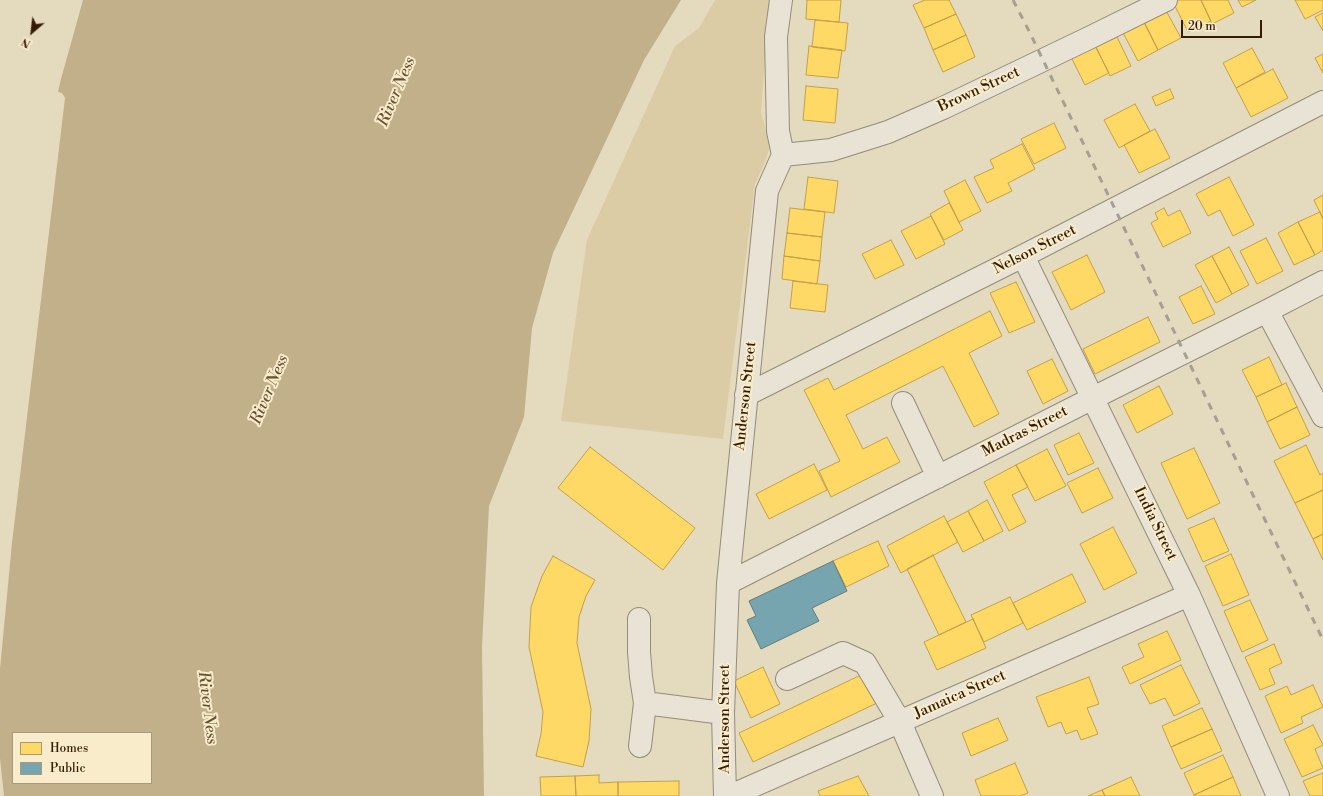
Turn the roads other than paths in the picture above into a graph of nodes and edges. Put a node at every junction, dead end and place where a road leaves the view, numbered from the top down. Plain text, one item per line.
1 (781, 0) edge
2 (1166, 0) edge
3 (1323, 102) edge
4 (783, 155) junction
5 (1023, 256) junction
6 (1323, 282) edge
7 (1267, 311) junction
8 (746, 395) junction
9 (1093, 398) junction
10 (903, 403) dead end
11 (1323, 416) edge
12 (938, 476) junction
13 (728, 583) junction
14 (1189, 595) junction
15 (639, 619) dead end
16 (787, 678) dead end
17 (646, 703) junction
18 (723, 713) junction
19 (900, 722) junction
20 (640, 746) dead end
21 (725, 796) edge
22 (730, 796) edge
23 (932, 796) edge
24 (1278, 796) edge

1 - 4 street
2 - 4 street, Brown Street
3 - 5 street, Nelson Street
4 - 8 street, Anderson Street
5 - 8 street, Nelson Street
5 - 9 street, India Street
6 - 7 street, Madras Street
7 - 9 street, Madras Street
7 - 11 street
8 - 13 street, Anderson Street
9 - 12 street, Madras Street
9 - 14 street, India Street
10 - 12 street
12 - 13 street, Madras Street
13 - 18 street, Anderson Street
14 - 19 street, Jamaica Street
14 - 24 street, India Street
15 - 17 street
16 - 19 street
17 - 18 street
17 - 20 street
18 - 21 street, Anderson Street
19 - 22 street, Jamaica Street
19 - 23 street

